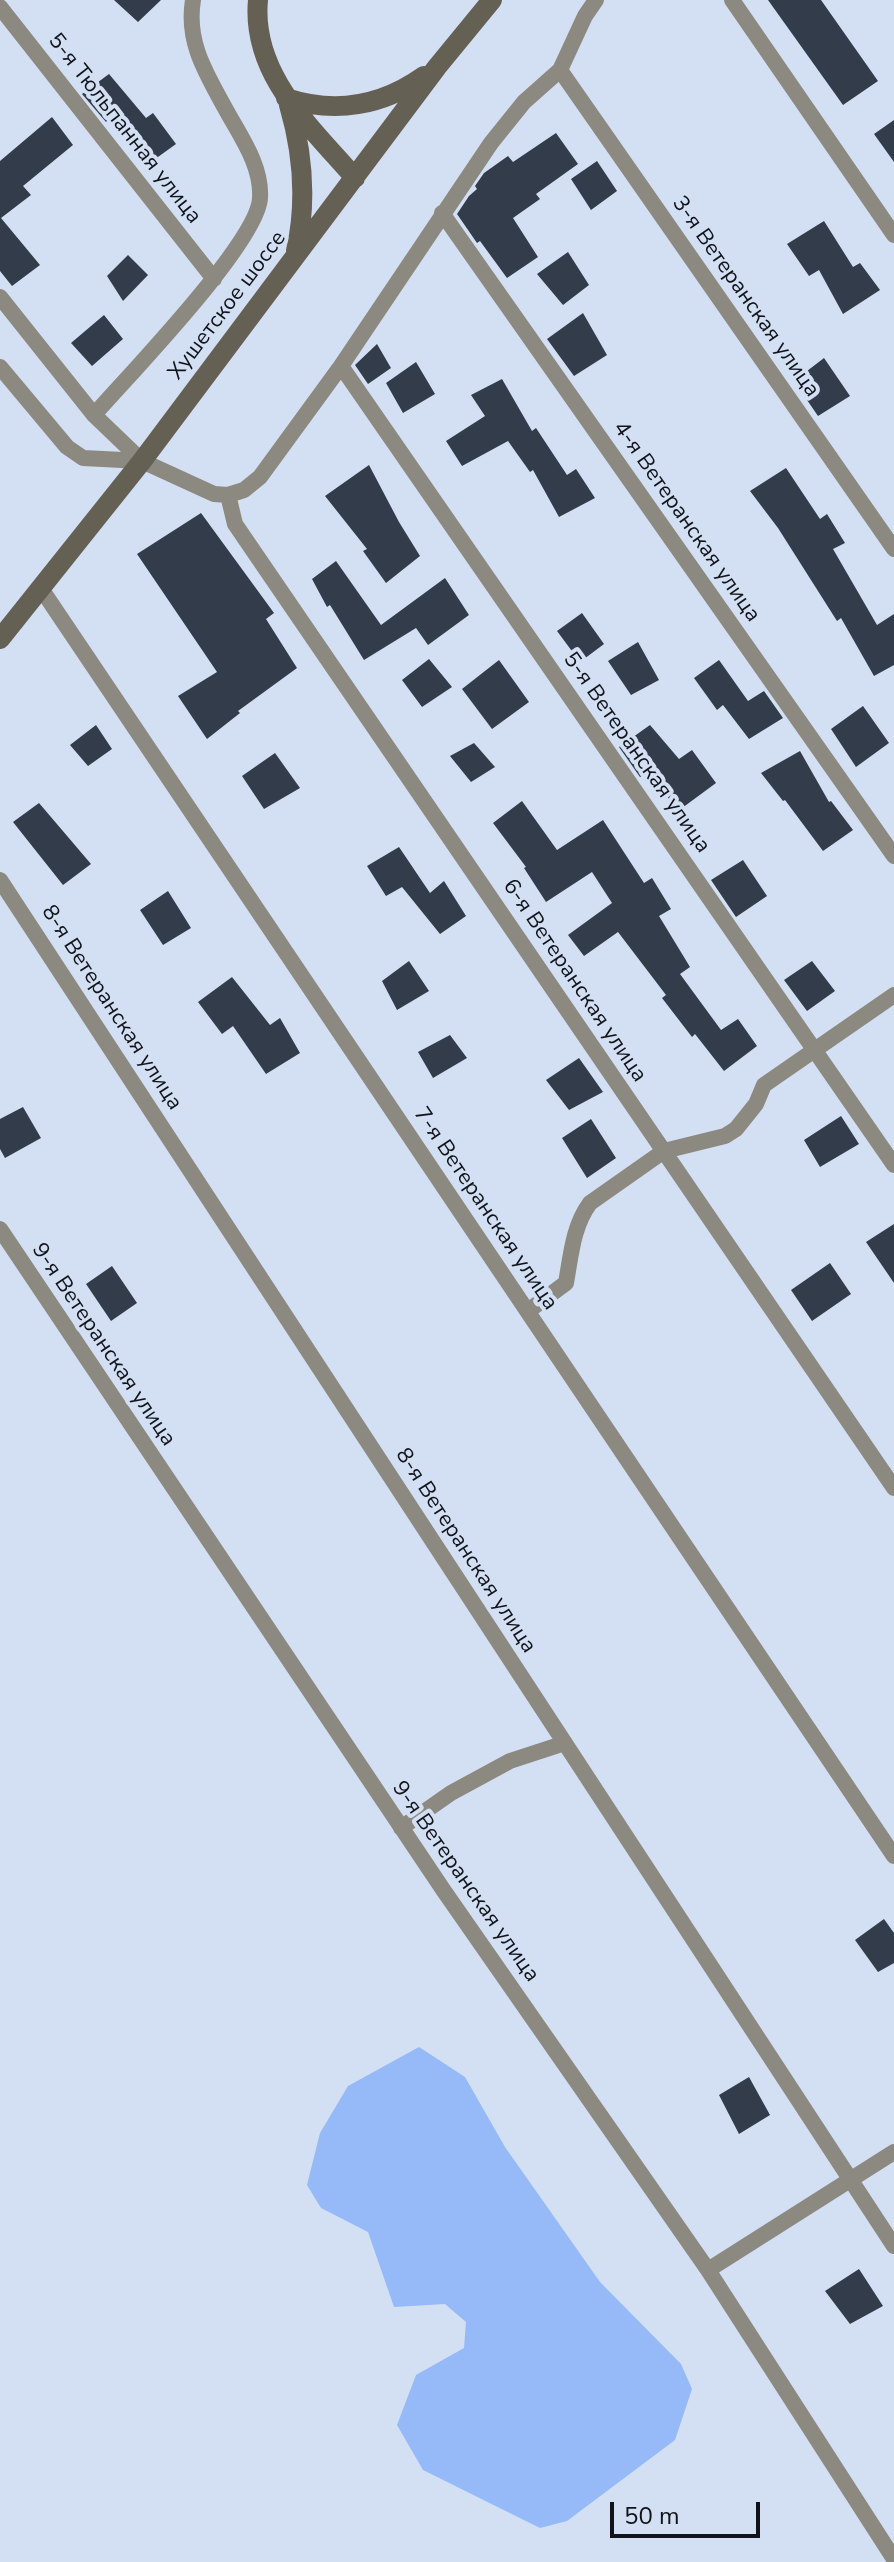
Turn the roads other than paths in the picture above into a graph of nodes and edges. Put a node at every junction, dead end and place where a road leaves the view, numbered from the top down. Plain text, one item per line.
1 (193, 0) edge
2 (258, 0) edge
3 (492, 0) edge
4 (596, 0) edge
5 (732, 0) edge
6 (0, 7) edge
7 (437, 67) junction
8 (560, 70) junction
9 (286, 98) junction
10 (355, 178) junction
11 (442, 213) junction
12 (894, 235) edge
13 (294, 258) junction
14 (214, 279) junction
15 (0, 297) edge
16 (341, 366) junction
17 (0, 367) edge
18 (94, 415) junction
19 (142, 461) junction
20 (228, 495) junction
21 (894, 549) edge
22 (40, 587) junction
23 (0, 637) edge
24 (894, 856) edge
25 (0, 880) edge
26 (894, 995) edge
27 (815, 1051) junction
28 (664, 1151) junction
29 (894, 1165) edge
30 (0, 1229) edge
31 (528, 1311) junction
32 (894, 1488) edge
33 (565, 1743) junction
34 (401, 1828) junction
35 (894, 1856) edge
36 (894, 2152) edge
37 (851, 2180) junction
38 (894, 2246) edge
39 (708, 2270) junction
40 (894, 2559) edge

1 - 14 street
2 - 9 main road
3 - 7 main road, Хушетское шоссе
4 - 8 street
5 - 12 street
6 - 14 street, 5-я Тюльпанная улица
7 - 9 main road
7 - 10 main road, Хушетское шоссе
8 - 11 street
8 - 21 street, 3-я Ветеранская улица
9 - 10 main road
9 - 13 main road
10 - 13 main road, Хушетское шоссе
11 - 16 street
11 - 24 street, 4-я Ветеранская улица
13 - 19 main road, Хушетское шоссе
14 - 18 street
15 - 18 street
16 - 20 street
16 - 27 street, 5-я Ветеранская улица
17 - 19 street
18 - 19 street
19 - 20 street
19 - 22 main road, Хушетское шоссе
20 - 28 street, 6-я Ветеранская улица
22 - 23 main road, Хушетское шоссе
22 - 31 street, 7-я Ветеранская улица
25 - 33 street, 8-я Ветеранская улица
26 - 27 street
27 - 28 street
27 - 29 street, 5-я Ветеранская улица
28 - 31 street
28 - 32 street, 6-я Ветеранская улица
30 - 34 street, 9-я Ветеранская улица
31 - 35 street, 7-я Ветеранская улица
33 - 34 street
33 - 37 street, 8-я Ветеранская улица
34 - 39 street, 9-я Ветеранская улица
36 - 37 street
37 - 38 street, 8-я Ветеранская улица
37 - 39 street
39 - 40 street, 9-я Ветеранская улица

